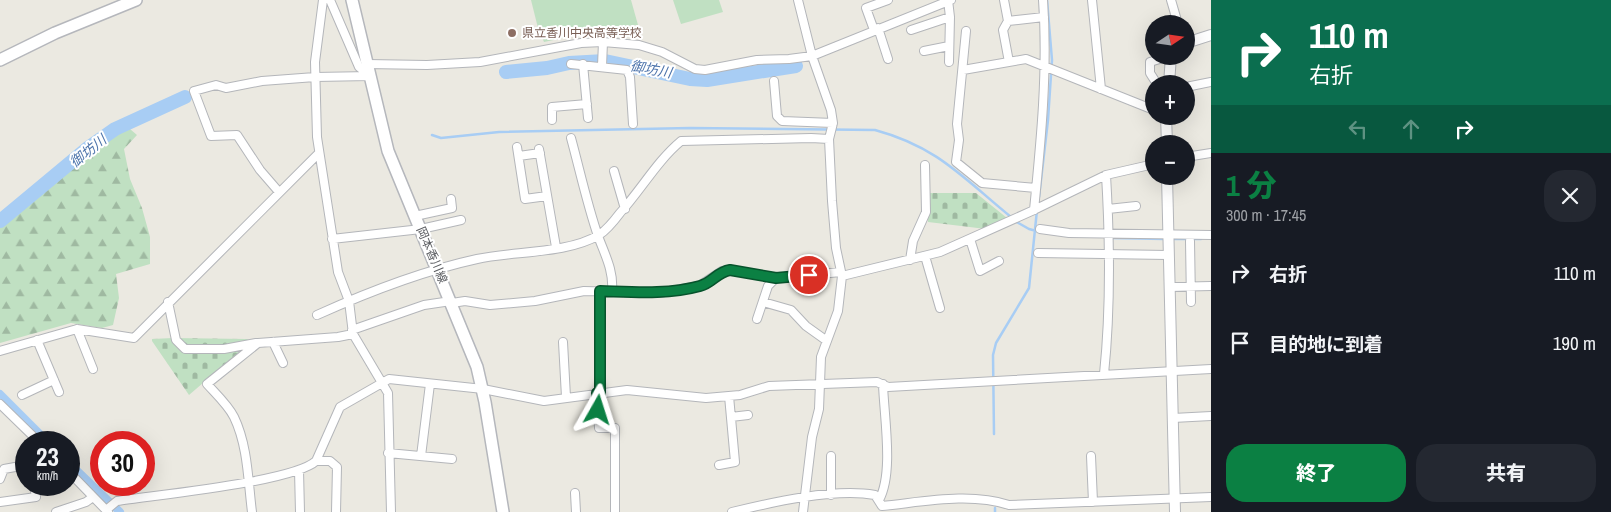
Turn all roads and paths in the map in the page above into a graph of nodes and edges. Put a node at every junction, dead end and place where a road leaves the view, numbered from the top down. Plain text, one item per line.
1 (136, 0) edge
2 (323, 0) edge
3 (330, 0) edge
4 (352, 0) edge
5 (798, 0) edge
6 (888, 0) edge
7 (949, 0) edge
8 (1004, 0) edge
9 (1043, 0) edge
10 (1092, 0) edge
11 (1171, 0) edge
12 (1175, 15) edge
13 (950, 17) junction
14 (1044, 17) junction
15 (1008, 21) junction
16 (876, 29) junction
17 (911, 30) dead end
18 (966, 30) dead end
19 (1211, 35) edge
20 (1195, 40) edge
21 (603, 42) junction
22 (949, 46) junction
23 (924, 51) dead end
24 (812, 56) junction
25 (888, 59) dead end
26 (0, 60) edge
27 (949, 62) dead end
28 (1009, 62) junction
29 (367, 64) junction
30 (570, 64) dead end
31 (583, 64) junction
32 (602, 66) junction
33 (1045, 66) junction
34 (963, 70) junction
35 (315, 76) junction
36 (370, 76) junction
37 (774, 81) dead end
38 (1211, 82) edge
39 (1195, 85) edge
40 (1101, 89) junction
41 (587, 104) junction
42 (1145, 106) edge
43 (588, 118) dead end
44 (552, 120) dead end
45 (833, 122) junction
46 (632, 124) dead end
47 (570, 138) dead end
48 (829, 139) junction
49 (1211, 152) edge
50 (319, 153) junction
51 (1195, 155) edge
52 (925, 165) dead end
53 (1145, 166) edge
54 (614, 171) dead end
55 (1106, 175) junction
56 (1167, 185) edge
57 (1036, 188) junction
58 (279, 192) junction
59 (547, 196) junction
60 (451, 199) dead end
61 (1136, 206) dead end
62 (625, 208) junction
63 (1108, 209) junction
64 (1034, 210) junction
65 (415, 216) junction
66 (461, 220) dead end
67 (421, 229) junction
68 (1040, 229) dead end
69 (1109, 235) junction
70 (1211, 235) edge
71 (598, 236) junction
72 (1168, 236) junction
73 (332, 239) junction
74 (970, 239) junction
75 (1190, 241) dead end
76 (556, 247) junction
77 (1038, 253) dead end
78 (1110, 254) junction
79 (1168, 255) junction
80 (925, 256) junction
81 (910, 260) junction
82 (999, 261) dead end
83 (437, 268) junction
84 (842, 274) junction
85 (776, 278) junction
86 (1191, 286) junction
87 (1211, 286) edge
88 (1169, 287) junction
89 (600, 291) junction
90 (612, 292) junction
91 (349, 301) junction
92 (168, 302) junction
93 (451, 302) junction
94 (763, 302) junction
95 (1191, 302) dead end
96 (940, 308) dead end
97 (317, 315) dead end
98 (757, 319) dead end
99 (77, 329) junction
100 (352, 332) junction
101 (38, 340) junction
102 (827, 341) junction
103 (273, 342) junction
104 (563, 342) dead end
105 (258, 343) junction
106 (0, 351) edge
107 (283, 363) dead end
108 (93, 369) dead end
109 (1172, 370) junction
110 (1211, 370) edge
111 (1104, 374) junction
112 (54, 380) junction
113 (382, 382) junction
114 (820, 383) junction
115 (430, 384) junction
116 (883, 384) junction
117 (483, 389) junction
118 (59, 392) dead end
119 (599, 393) junction
120 (22, 395) dead end
121 (729, 396) junction
122 (566, 397) junction
123 (0, 404) edge
124 (748, 415) dead end
125 (1211, 416) edge
126 (731, 417) junction
127 (1173, 418) junction
128 (28, 431) edge
129 (388, 453) junction
130 (421, 456) junction
131 (831, 456) dead end
132 (1091, 456) dead end
133 (452, 459) dead end
134 (316, 460) junction
135 (718, 465) dead end
136 (15, 467) edge
137 (299, 470) junction
138 (0, 479) edge
139 (248, 481) junction
140 (80, 483) edge
141 (575, 493) dead end
142 (831, 494) junction
143 (36, 496) edge
144 (94, 497) junction
145 (1211, 497) edge
146 (805, 499) junction
147 (879, 500) junction
148 (1175, 500) junction
149 (0, 502) edge
150 (1093, 502) junction
151 (107, 510) edge
152 (56, 512) edge
153 (252, 512) edge
154 (300, 512) edge
155 (336, 512) edge
156 (391, 512) edge
157 (503, 512) edge
158 (576, 512) edge
159 (615, 512) edge
160 (732, 512) edge
161 (803, 512) edge
162 (1175, 512) edge

1 - 26 main road
2 - 35 street
3 - 36 street
4 - 29 main road, 岡本香川線
5 - 24 street
6 - 16 street
7 - 13 street
7 - 16 street
8 - 15 street
9 - 14 street
10 - 40 street
11 - 12 street
13 - 17 street
13 - 22 street
14 - 15 street
14 - 33 street
15 - 28 street
16 - 24 street
16 - 25 street
18 - 34 street
19 - 20 street
21 - 24 street
21 - 29 street
21 - 32 street
22 - 23 street
22 - 27 street
24 - 45 street
28 - 33 street
28 - 34 street
29 - 36 main road, 岡本香川線
30 - 31 street
31 - 32 street
31 - 41 street
32 - 46 street
33 - 40 street
33 - 57 street
34 - 57 street
35 - 36 street
35 - 50 street
35 - 58 street
36 - 65 main road, 岡本香川線
37 - 45 street
38 - 39 street
40 - 42 street
41 - 43 street
41 - 44 street
45 - 48 street
47 - 71 street
48 - 62 street
48 - 84 street
49 - 51 street
50 - 58 street
50 - 73 street
52 - 81 street
53 - 55 street
54 - 62 street
55 - 63 street
55 - 64 street
56 - 72 street
57 - 64 street
58 - 92 street
59 - 59 street
59 - 76 street
60 - 65 street
61 - 63 street
62 - 71 street
63 - 69 street
64 - 74 street
65 - 67 main road, 岡本香川線
66 - 67 street
67 - 73 street
67 - 83 main road, 岡本香川線
68 - 69 street
69 - 72 street
69 - 78 street
70 - 72 street
71 - 76 street
71 - 90 street
72 - 79 street
73 - 91 street
74 - 80 street
74 - 82 street
75 - 86 street
76 - 83 street
77 - 78 street
78 - 79 street
78 - 111 street
79 - 88 street
80 - 81 street
80 - 96 street
81 - 84 street
83 - 91 street
83 - 93 main road, 岡本香川線
84 - 85 street
84 - 102 street
85 - 90 street
85 - 94 street
86 - 87 street
86 - 88 street
86 - 95 street
88 - 109 street
89 - 90 street
89 - 93 street
89 - 119 street
91 - 97 street
91 - 100 street
92 - 99 street
92 - 105 street
93 - 100 street
93 - 117 main road, 岡本香川線
94 - 98 street
94 - 102 street
99 - 101 street
99 - 108 street
100 - 103 street
100 - 113 street
101 - 106 street
101 - 112 street
102 - 114 street
103 - 105 street
103 - 107 street
104 - 122 street
105 - 139 street
109 - 110 street
109 - 111 street
109 - 127 street
111 - 116 street
112 - 118 street
112 - 120 street
113 - 115 street
113 - 129 street
113 - 134 street
114 - 116 street
114 - 121 street
114 - 146 street
115 - 117 street
115 - 130 street
116 - 147 street
117 - 122 street
117 - 157 main road, 岡本香川線
119 - 121 street
119 - 122 street
119 - 159 street
121 - 126 street
123 - 128 street
124 - 126 street
125 - 127 street
126 - 135 street
127 - 148 street
129 - 130 street
129 - 156 street
130 - 133 street
131 - 142 street
132 - 150 street
134 - 137 street
134 - 155 street
136 - 138 street
137 - 139 street
137 - 154 street
139 - 151 street
139 - 153 street
140 - 144 street
141 - 158 street
142 - 146 street
142 - 147 street
143 - 149 street
144 - 151 street
144 - 152 street
145 - 148 street
146 - 160 street
146 - 161 street
147 - 150 street
148 - 150 street
148 - 162 street

